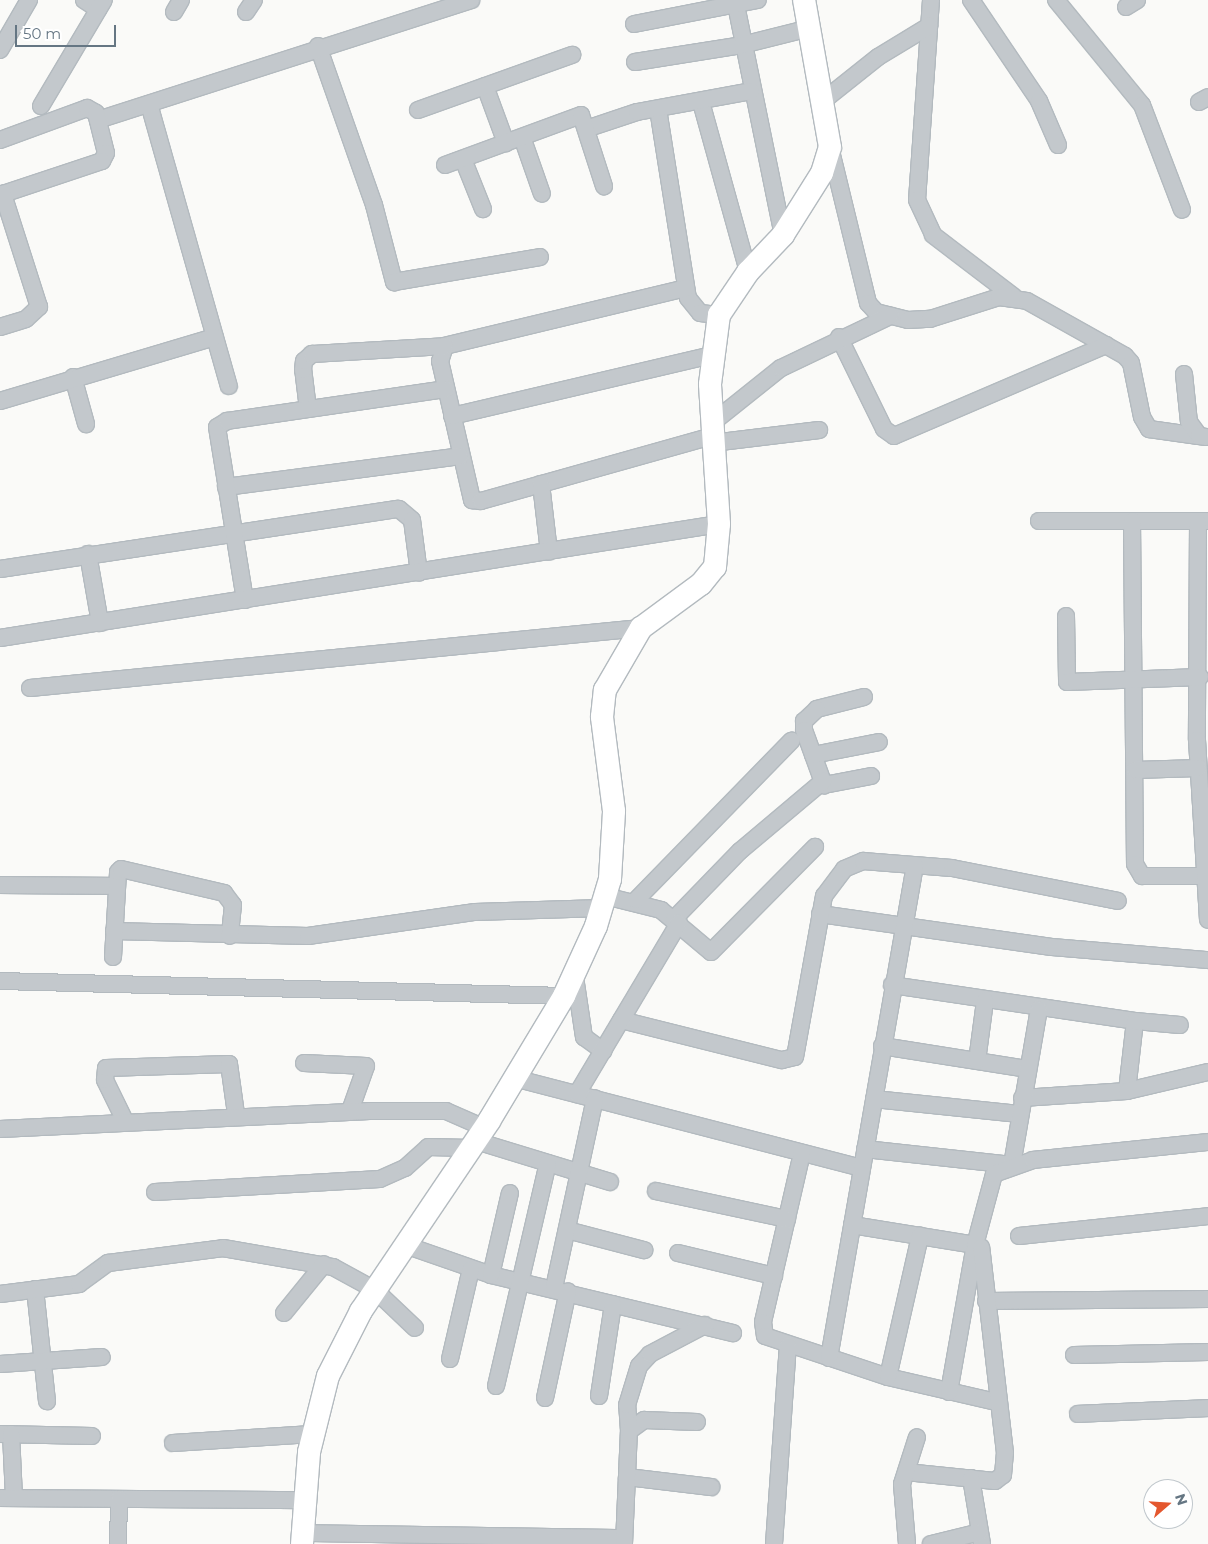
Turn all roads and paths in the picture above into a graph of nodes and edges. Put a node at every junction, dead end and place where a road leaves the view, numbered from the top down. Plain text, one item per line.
1 (28, 0) edge
2 (84, 0) edge
3 (471, 0) edge
4 (758, 0) edge
5 (804, 0) edge
6 (931, 0) edge
7 (971, 0) edge
8 (1056, 0) edge
9 (736, 3) edge
10 (101, 5) edge
11 (634, 24) dead end
12 (929, 26) junction
13 (810, 28) junction
14 (742, 45) junction
15 (318, 46) junction
16 (0, 50) edge
17 (572, 55) dead end
18 (635, 62) dead end
19 (485, 86) junction
20 (751, 91) junction
21 (824, 100) junction
22 (701, 102) junction
23 (149, 104) junction
24 (41, 106) dead end
25 (658, 109) junction
26 (418, 110) dead end
27 (98, 120) junction
28 (586, 129) junction
29 (0, 140) edge
30 (514, 140) junction
31 (1058, 145) dead end
32 (830, 147) junction
33 (464, 158) junction
34 (445, 165) dead end
35 (604, 186) dead end
36 (1, 194) edge
37 (542, 194) dead end
38 (483, 209) dead end
39 (1182, 210) dead end
40 (783, 235) junction
41 (540, 257) dead end
42 (748, 272) junction
43 (686, 288) junction
44 (1013, 296) junction
45 (719, 314) junction
46 (890, 316) junction
47 (0, 327) edge
48 (215, 337) junction
49 (840, 338) junction
50 (445, 346) junction
51 (1106, 346) junction
52 (712, 355) junction
53 (1184, 374) dead end
54 (73, 377) junction
55 (229, 386) dead end
56 (446, 390) junction
57 (0, 401) edge
58 (308, 409) junction
59 (452, 416) junction
60 (86, 424) dead end
61 (819, 430) dead end
62 (712, 434) junction
63 (1203, 436) edge
64 (460, 456) junction
65 (541, 484) junction
66 (226, 487) junction
67 (1039, 521) dead end
68 (1132, 521) junction
69 (1203, 522) edge
70 (718, 524) junction
71 (233, 530) junction
72 (549, 552) junction
73 (88, 554) junction
74 (0, 569) edge
75 (419, 572) junction
76 (245, 600) junction
77 (1066, 616) dead end
78 (100, 623) junction
79 (642, 628) junction
80 (0, 638) edge
81 (1200, 677) junction
82 (1134, 680) junction
83 (30, 688) dead end
84 (864, 697) dead end
85 (792, 740) dead end
86 (1202, 740) edge
87 (879, 742) dead end
88 (813, 755) junction
89 (1198, 768) junction
90 (1134, 770) junction
91 (871, 776) dead end
92 (823, 781) junction
93 (815, 847) dead end
94 (915, 864) junction
95 (1205, 870) edge
96 (0, 885) edge
97 (117, 886) junction
98 (636, 900) junction
99 (1118, 900) dead end
100 (604, 902) junction
101 (820, 914) junction
102 (1208, 920) edge
103 (676, 921) junction
104 (903, 928) junction
105 (114, 931) junction
106 (230, 936) junction
107 (113, 956) dead end
108 (1208, 960) edge
109 (0, 981) edge
110 (892, 985) junction
111 (569, 986) junction
112 (984, 1000) junction
113 (1039, 1009) junction
114 (622, 1020) junction
115 (1135, 1021) junction
116 (1180, 1025) dead end
117 (882, 1046) junction
118 (603, 1051) junction
119 (977, 1061) junction
120 (304, 1063) dead end
121 (1028, 1069) junction
122 (1208, 1072) edge
123 (514, 1078) junction
124 (1127, 1090) junction
125 (577, 1094) junction
126 (595, 1098) junction
127 (874, 1099) junction
128 (1021, 1106) junction
129 (350, 1111) junction
130 (236, 1114) junction
131 (125, 1120) junction
132 (0, 1129) edge
133 (478, 1139) junction
134 (1208, 1142) edge
135 (865, 1149) junction
136 (802, 1153) junction
137 (548, 1163) junction
138 (1012, 1165) junction
139 (862, 1168) junction
140 (579, 1173) junction
141 (610, 1182) dead end
142 (656, 1191) dead end
143 (154, 1192) dead end
144 (510, 1194) dead end
145 (1208, 1216) edge
146 (787, 1220) junction
147 (852, 1225) junction
148 (979, 1227) junction
149 (567, 1230) junction
150 (920, 1236) junction
151 (1019, 1236) dead end
152 (405, 1245) junction
153 (975, 1245) junction
154 (644, 1250) dead end
155 (678, 1253) dead end
156 (324, 1264) junction
157 (472, 1269) junction
158 (491, 1275) junction
159 (774, 1276) junction
160 (519, 1280) junction
161 (35, 1289) junction
162 (375, 1290) junction
163 (561, 1290) junction
164 (0, 1294) edge
165 (1208, 1299) edge
166 (986, 1301) junction
167 (613, 1304) junction
168 (284, 1313) dead end
169 (705, 1325) junction
170 (415, 1328) dead end
171 (733, 1332) dead end
172 (788, 1346) junction
173 (1208, 1352) edge
174 (1074, 1355) dead end
175 (102, 1357) dead end
176 (829, 1358) junction
177 (450, 1359) dead end
178 (42, 1361) junction
179 (0, 1364) edge
180 (888, 1376) junction
181 (496, 1386) dead end
182 (949, 1392) junction
183 (598, 1396) dead end
184 (546, 1398) dead end
185 (46, 1401) dead end
186 (996, 1402) junction
187 (1208, 1408) edge
188 (1078, 1414) dead end
189 (697, 1422) dead end
190 (629, 1431) junction
191 (6, 1434) edge
192 (312, 1434) junction
193 (92, 1436) dead end
194 (917, 1437) dead end
195 (173, 1443) dead end
196 (906, 1472) junction
197 (627, 1477) junction
198 (971, 1478) junction
199 (711, 1487) dead end
200 (7, 1498) edge
201 (119, 1499) junction
202 (305, 1500) junction
203 (981, 1538) edge
204 (302, 1539) edge
205 (624, 1541) edge
206 (118, 1544) edge
207 (774, 1544) edge
208 (907, 1544) edge
209 (931, 1544) edge

1 - 16 street
2 - 10 street
3 - 15 street
4 - 9 street
5 - 13 main road
6 - 12 street
7 - 31 street
8 - 39 street
9 - 11 street
9 - 14 street
10 - 24 street
12 - 21 street
12 - 44 street
13 - 14 street
13 - 21 main road
14 - 18 street
14 - 20 street
15 - 23 street
15 - 41 street
17 - 19 street
19 - 26 street
19 - 30 street
20 - 22 street
20 - 40 street
21 - 32 main road
22 - 25 street
22 - 42 street
23 - 27 street
23 - 48 street
25 - 28 street
25 - 43 street
27 - 29 street
27 - 36 street
28 - 30 street
28 - 35 street
30 - 33 street
30 - 37 street
32 - 40 main road
32 - 46 street
33 - 34 street
33 - 38 street
36 - 47 street
40 - 42 main road
42 - 45 main road
43 - 45 street
43 - 50 street
44 - 46 street
44 - 51 street
45 - 52 main road
46 - 49 street
48 - 54 street
48 - 55 street
49 - 51 street
49 - 62 street
50 - 56 street
50 - 58 street
51 - 63 street
52 - 59 street
52 - 62 main road
53 - 63 street
54 - 57 street
54 - 60 street
56 - 58 street
56 - 59 street
58 - 66 street
59 - 64 street
61 - 62 street
62 - 65 street
62 - 70 main road
64 - 65 street
64 - 66 street
65 - 72 street
66 - 71 street
67 - 68 street
68 - 69 street
68 - 82 street
69 - 81 street
70 - 72 street
70 - 79 main road
71 - 73 street
71 - 75 street
71 - 76 street
72 - 75 street
73 - 74 street
73 - 78 street
75 - 76 street
76 - 78 street
77 - 82 street
78 - 80 street
79 - 83 street
79 - 100 main road
81 - 82 street
81 - 86 street
82 - 90 street
84 - 88 street
85 - 98 street
86 - 89 street
87 - 88 street
88 - 92 street
89 - 90 street
89 - 95 street
90 - 95 street
91 - 92 street
92 - 103 street
93 - 103 street
94 - 99 street
94 - 101 street
94 - 104 street
95 - 102 street
96 - 97 street
97 - 105 street
97 - 106 street
98 - 100 street
98 - 103 street
100 - 106 street
100 - 111 main road
101 - 104 street
101 - 114 street
103 - 114 street
104 - 108 street
104 - 110 street
105 - 106 street
105 - 107 street
109 - 111 street
110 - 112 street
110 - 117 street
111 - 118 street
111 - 123 main road
112 - 113 street
112 - 119 street
113 - 115 street
113 - 121 street
114 - 118 street
115 - 116 street
115 - 124 street
117 - 119 street
117 - 127 street
118 - 125 street
119 - 121 street
120 - 129 street
121 - 128 street
122 - 124 street
123 - 125 street
123 - 133 main road
124 - 128 street
125 - 126 street
126 - 136 street
126 - 140 street
127 - 128 street
127 - 135 street
128 - 138 street
129 - 130 street
129 - 133 street
130 - 131 street
130 - 131 street
131 - 132 street
133 - 137 street
133 - 143 street
133 - 152 main road
134 - 138 street
135 - 138 street
135 - 139 street
136 - 139 street
136 - 146 street
137 - 140 street
137 - 160 street
138 - 148 street
139 - 147 street
140 - 141 street
140 - 149 street
142 - 146 street
144 - 158 street
145 - 151 street
146 - 159 street
147 - 150 street
147 - 176 street
148 - 153 street
148 - 166 street
149 - 154 street
149 - 163 street
150 - 153 street
150 - 180 street
152 - 157 street
152 - 162 main road
153 - 182 street
155 - 159 street
156 - 161 street
156 - 162 street
156 - 168 street
157 - 158 street
157 - 177 street
158 - 160 street
159 - 172 street
160 - 163 street
160 - 181 street
161 - 164 street
161 - 178 street
162 - 170 street
162 - 192 main road
163 - 167 street
163 - 184 street
165 - 166 street
166 - 186 street
167 - 169 street
167 - 183 street
169 - 171 street
169 - 190 street
172 - 176 street
172 - 207 street
173 - 174 street
175 - 178 street
176 - 180 street
178 - 179 street
178 - 185 street
180 - 182 street
182 - 186 street
186 - 198 street
187 - 188 street
189 - 190 street
190 - 197 street
191 - 193 street
191 - 200 street
192 - 195 street
192 - 202 main road
194 - 196 street
196 - 198 street
196 - 208 street
197 - 199 street
197 - 205 street
198 - 203 street
200 - 201 street
201 - 202 street
201 - 206 street
202 - 204 main road
203 - 209 street
204 - 205 street

